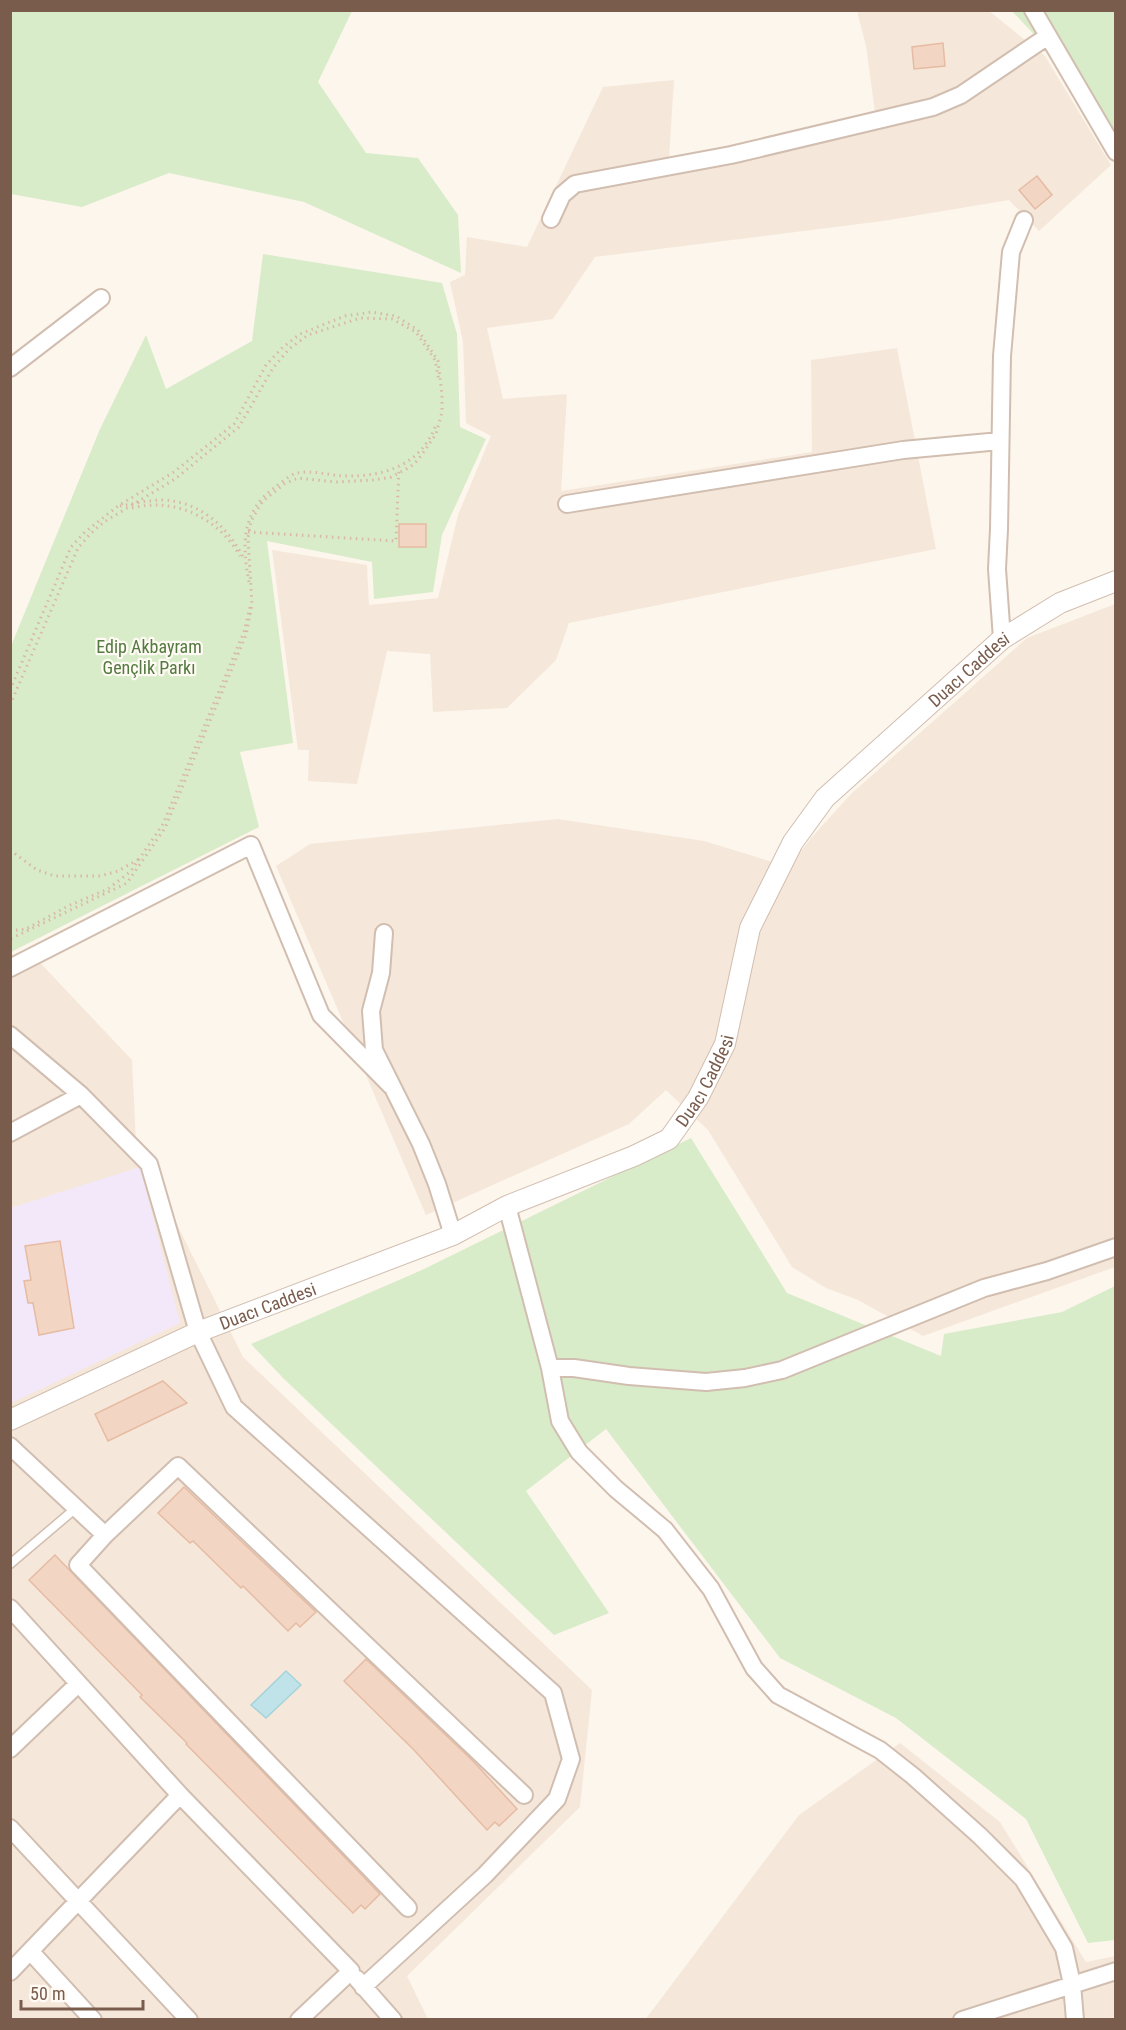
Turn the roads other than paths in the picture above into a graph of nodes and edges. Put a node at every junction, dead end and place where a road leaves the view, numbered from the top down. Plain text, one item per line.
1 (1033, 10) edge
2 (1048, 36) junction
3 (1116, 152) edge
4 (551, 219) dead end
5 (1024, 220) dead end
6 (101, 298) dead end
7 (10, 368) edge
8 (1000, 441) junction
9 (567, 504) dead end
10 (1116, 581) edge
11 (1002, 639) junction
12 (384, 933) dead end
13 (10, 968) edge
14 (10, 1035) edge
15 (391, 1086) junction
16 (81, 1095) junction
17 (10, 1133) edge
18 (507, 1206) junction
19 (453, 1235) junction
20 (1116, 1247) edge
21 (198, 1332) junction
22 (550, 1368) junction
23 (10, 1420) edge
24 (10, 1446) edge
25 (76, 1508) junction
26 (105, 1535) junction
27 (10, 1564) edge
28 (10, 1608) edge
29 (78, 1684) junction
30 (10, 1749) edge
31 (180, 1795) junction
32 (524, 1795) dead end
33 (10, 1828) edge
34 (80, 1901) junction
35 (408, 1908) dead end
36 (31, 1952) junction
37 (351, 1971) junction
38 (1116, 1971) edge
39 (10, 1972) edge
40 (1072, 1984) junction
41 (363, 1987) junction
42 (93, 2019) edge
43 (189, 2019) edge
44 (299, 2019) edge
45 (393, 2019) edge
46 (962, 2019) edge
47 (1075, 2019) edge

1 - 2 street
2 - 3 street
2 - 4 street
5 - 8 street
6 - 7 street
8 - 9 street
8 - 11 street
10 - 11 street, Duacı Caddesi
11 - 18 street, Duacı Caddesi
12 - 15 street
13 - 15 street
14 - 16 street
15 - 19 street
16 - 17 street
16 - 21 street
18 - 19 street, Duacı Caddesi
18 - 22 street
19 - 21 street, Duacı Caddesi
20 - 22 street
21 - 23 street, Duacı Caddesi
21 - 41 street
22 - 40 street
24 - 25 street
25 - 26 street
25 - 27 lane
26 - 32 street
26 - 35 street
28 - 29 street
29 - 30 street
29 - 31 street
31 - 34 street
31 - 37 street
33 - 34 street
34 - 36 street
34 - 43 street
36 - 39 street
36 - 42 street
37 - 41 street
37 - 44 street
38 - 40 street
40 - 46 street
40 - 47 street
41 - 45 street

